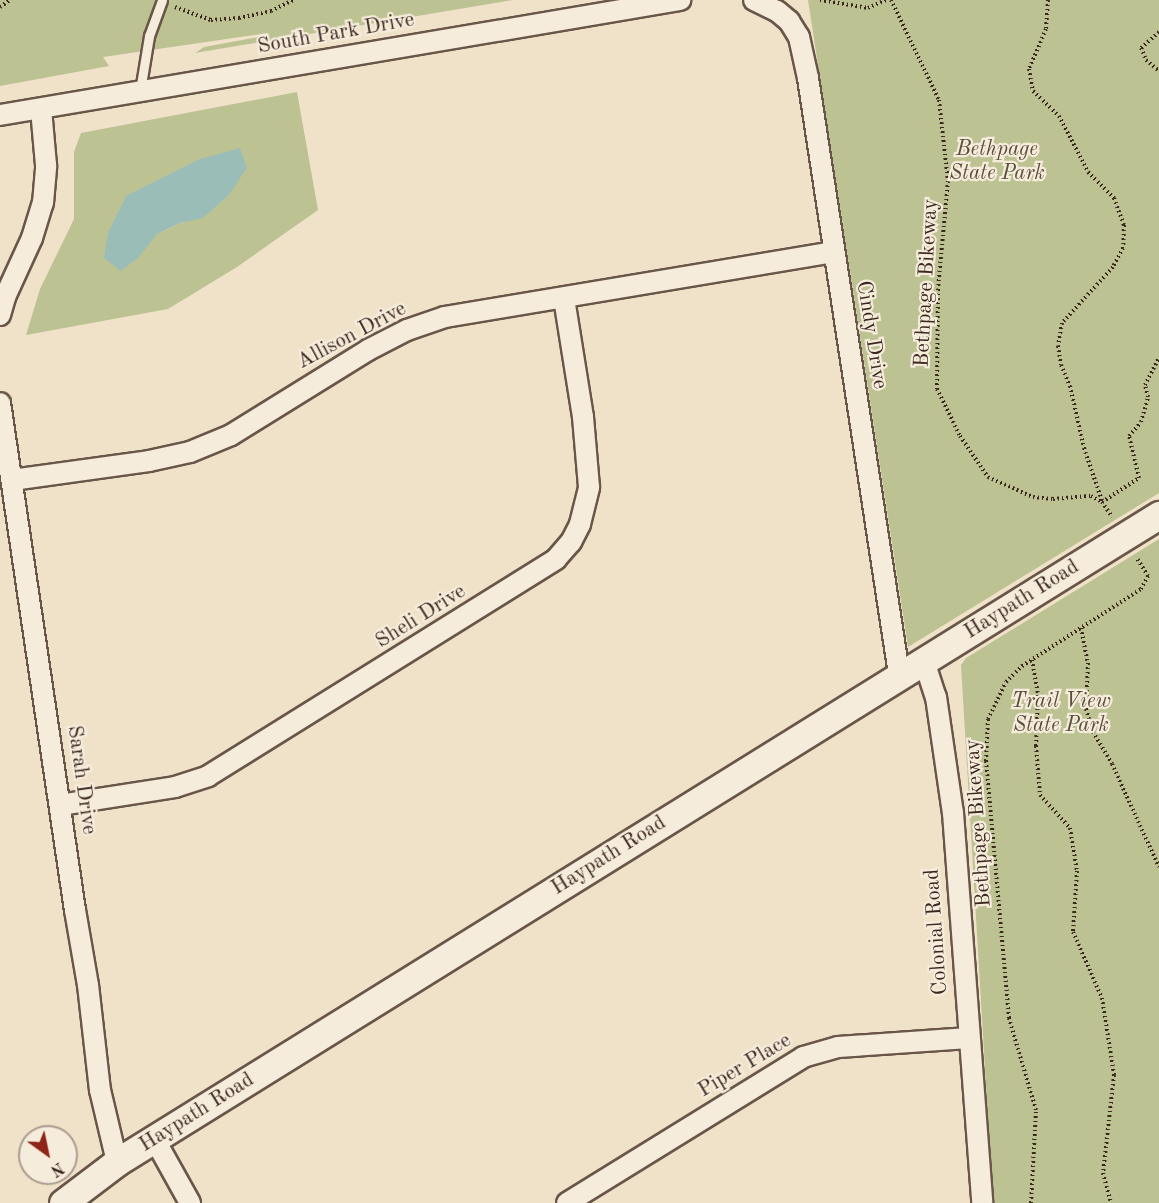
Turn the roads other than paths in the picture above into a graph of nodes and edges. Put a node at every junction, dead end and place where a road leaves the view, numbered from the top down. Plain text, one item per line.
1 (680, 0) edge
2 (754, 0) edge
3 (166, 2) edge
4 (140, 92) junction
5 (41, 109) junction
6 (0, 115) edge
7 (834, 252) junction
8 (564, 298) junction
9 (0, 315) edge
10 (0, 403) edge
11 (12, 480) junction
12 (1159, 515) edge
13 (924, 661) junction
14 (899, 674) junction
15 (60, 805) junction
16 (969, 1038) junction
17 (155, 1140) junction
18 (117, 1162) junction
19 (63, 1203) edge
20 (189, 1203) edge
21 (567, 1203) edge
22 (981, 1203) edge

1 - 4 street, South Park Drive
2 - 7 street, Cindy Drive
3 - 4 lane
4 - 5 street, South Park Drive
5 - 6 street, South Park Drive
5 - 9 street
7 - 8 street, Allison Drive
7 - 14 street, Cindy Drive
8 - 11 street, Allison Drive
8 - 15 street, Sheli Drive
10 - 11 street, Sarah Drive
11 - 15 street, Sarah Drive
12 - 13 street, Haypath Road
13 - 14 street, Haypath Road
13 - 16 street, Colonial Road
14 - 17 street, Haypath Road
15 - 18 street, Sarah Drive
16 - 21 street, Piper Place
16 - 22 street, Colonial Road
17 - 18 street, Haypath Road
17 - 20 street
18 - 19 street, Haypath Road

